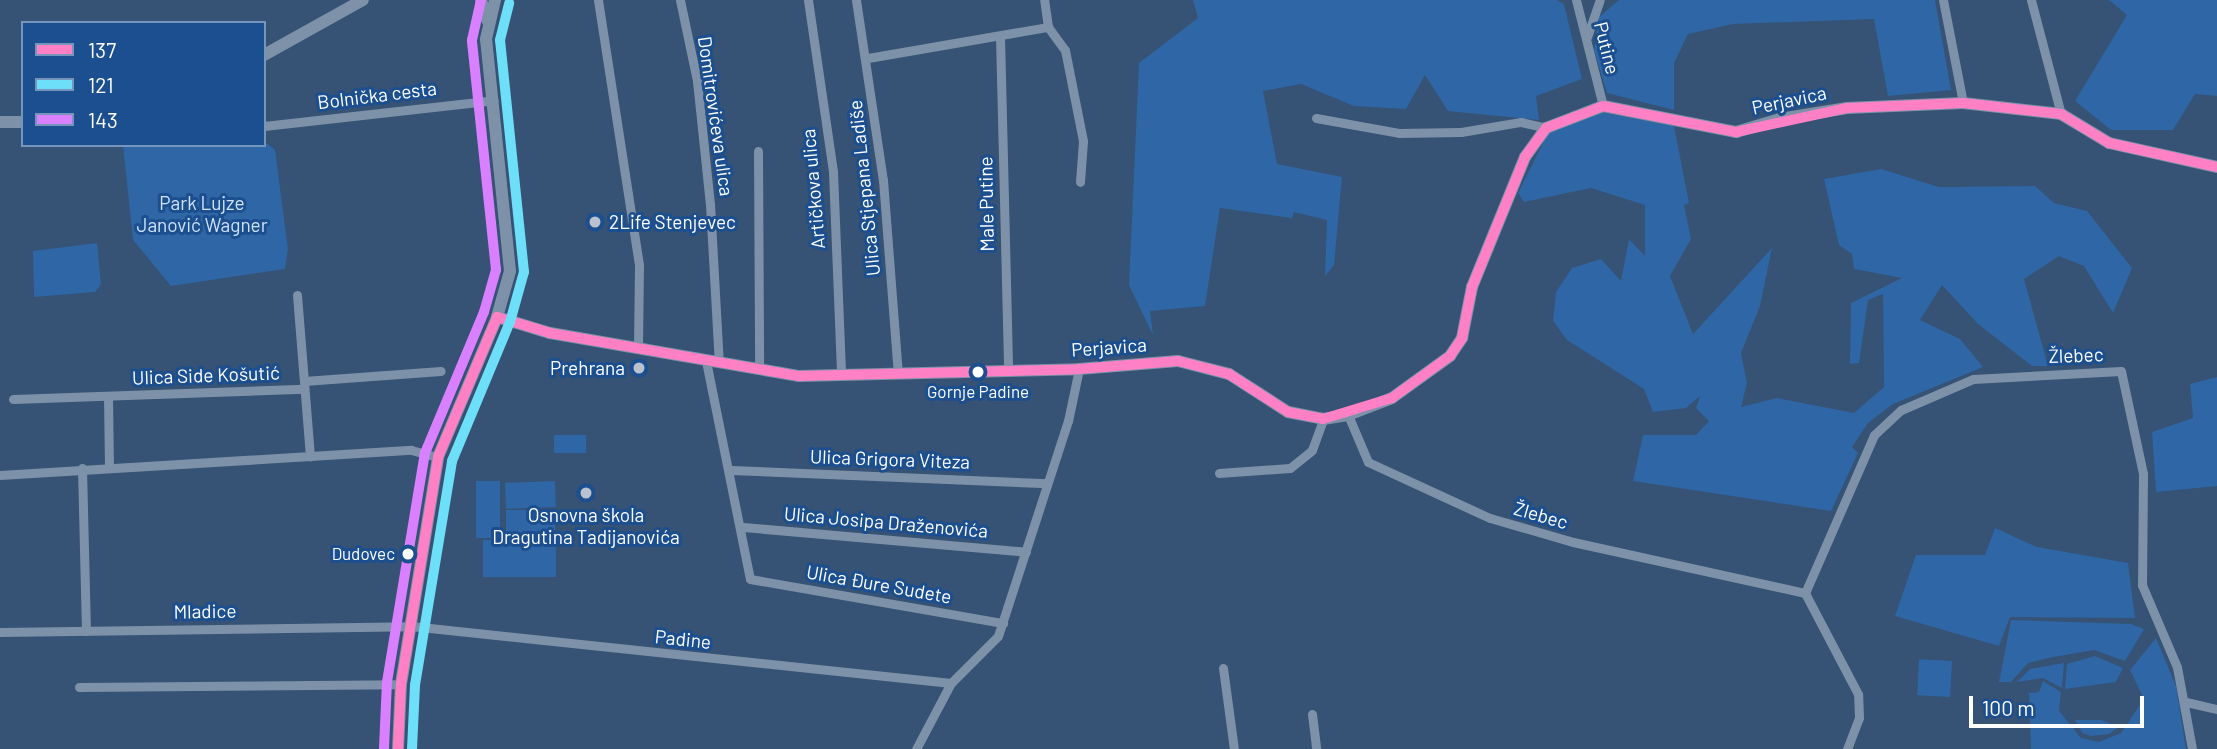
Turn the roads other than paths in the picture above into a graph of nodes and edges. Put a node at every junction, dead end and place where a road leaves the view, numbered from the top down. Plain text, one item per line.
1 (363, 0) edge
2 (481, 0) edge
3 (495, 0) edge
4 (598, 0) edge
5 (680, 0) edge
6 (808, 0) edge
7 (856, 0) edge
8 (1044, 0) edge
9 (1576, 0) edge
10 (1600, 0) edge
11 (1943, 0) edge
12 (2031, 0) edge
13 (487, 21) junction
14 (1048, 27) junction
15 (1000, 36) junction
16 (1587, 40) junction
17 (266, 54) edge
18 (868, 58) junction
19 (494, 100) junction
20 (1963, 103) junction
21 (1603, 106) junction
22 (2061, 114) junction
23 (1316, 118) dead end
24 (0, 122) edge
25 (21, 122) edge
26 (266, 126) edge
27 (1546, 128) junction
28 (758, 151) dead end
29 (2217, 167) edge
30 (1080, 182) dead end
31 (297, 295) dead end
32 (497, 317) junction
33 (638, 349) junction
34 (712, 362) junction
35 (1079, 369) junction
36 (759, 370) junction
37 (1008, 370) junction
38 (441, 371) dead end
39 (898, 373) junction
40 (842, 375) junction
41 (304, 385) junction
42 (108, 396) junction
43 (13, 399) dead end
44 (1348, 415) junction
45 (1323, 419) junction
46 (310, 456) junction
47 (438, 457) junction
48 (109, 466) junction
49 (82, 468) junction
50 (731, 470) junction
51 (1219, 473) dead end
52 (0, 475) edge
53 (1047, 483) junction
54 (743, 527) junction
55 (1026, 552) junction
56 (750, 579) joint
57 (1805, 593) junction
58 (1003, 623) junction
59 (411, 626) junction
60 (86, 631) junction
61 (0, 632) edge
62 (1223, 668) dead end
63 (951, 683) junction
64 (401, 684) junction
65 (79, 687) dead end
66 (2186, 702) junction
67 (2217, 709) edge
68 (1312, 714) dead end
69 (398, 749) edge
70 (916, 749) edge
71 (1234, 749) edge
72 (1316, 749) edge
73 (1847, 749) edge
74 (2192, 749) edge

1 - 17 street
2 - 13 street
3 - 13 street
4 - 33 street
5 - 34 street, Domitrovićeva ulica
6 - 40 street, Artičkova ulica
7 - 18 street, Ulica Stjepana Ladiše
8 - 14 street
9 - 16 street, Putine
10 - 16 street
11 - 20 street
12 - 22 street
13 - 19 street
14 - 15 street
14 - 30 street
15 - 18 street
15 - 37 street, Male Putine
16 - 21 street, Putine
18 - 39 street, Ulica Stjepana Ladiše
19 - 26 street, Bolnička cesta
19 - 32 street
20 - 21 street, Perjavica
20 - 22 street, Perjavica
21 - 27 street
22 - 29 street, Perjavica
23 - 27 street
24 - 25 street
27 - 44 street, Perjavica
28 - 36 street
31 - 41 street, Ulica Side Košutić
32 - 33 street, Perjavica
32 - 47 street
33 - 34 street, Perjavica
34 - 36 street, Perjavica
34 - 50 street, Domitrovićeva ulica
35 - 37 street, Perjavica
35 - 45 street, Perjavica
35 - 53 street
36 - 40 street, Perjavica
37 - 39 street, Perjavica
38 - 41 street, Ulica Side Košutić
39 - 40 street, Perjavica
41 - 42 street, Ulica Side Košutić
41 - 46 street, Ulica Side Košutić
42 - 43 street, Ulica Side Košutić
42 - 48 street, Ulica Side Košutić
44 - 45 street, Perjavica
44 - 57 street, Žlebec
45 - 51 street
46 - 47 street
46 - 48 street
47 - 59 street
48 - 49 street
49 - 52 street
49 - 60 street
50 - 53 street, Ulica Grigora Viteza
50 - 54 street, Domitrovićeva ulica
53 - 55 street
54 - 55 street, Ulica Josipa Draženovića
54 - 56 street, Domitrovićeva ulica
55 - 58 street
56 - 58 street, Ulica Đure Sudete
57 - 66 street, Žlebec
57 - 73 street
58 - 63 street
59 - 60 street, Mladice
59 - 63 street, Padine
59 - 64 street
60 - 61 street, Mladice
62 - 71 street
63 - 70 street
64 - 65 street
64 - 69 street
66 - 67 street
66 - 74 street, Žlebec
68 - 72 street

